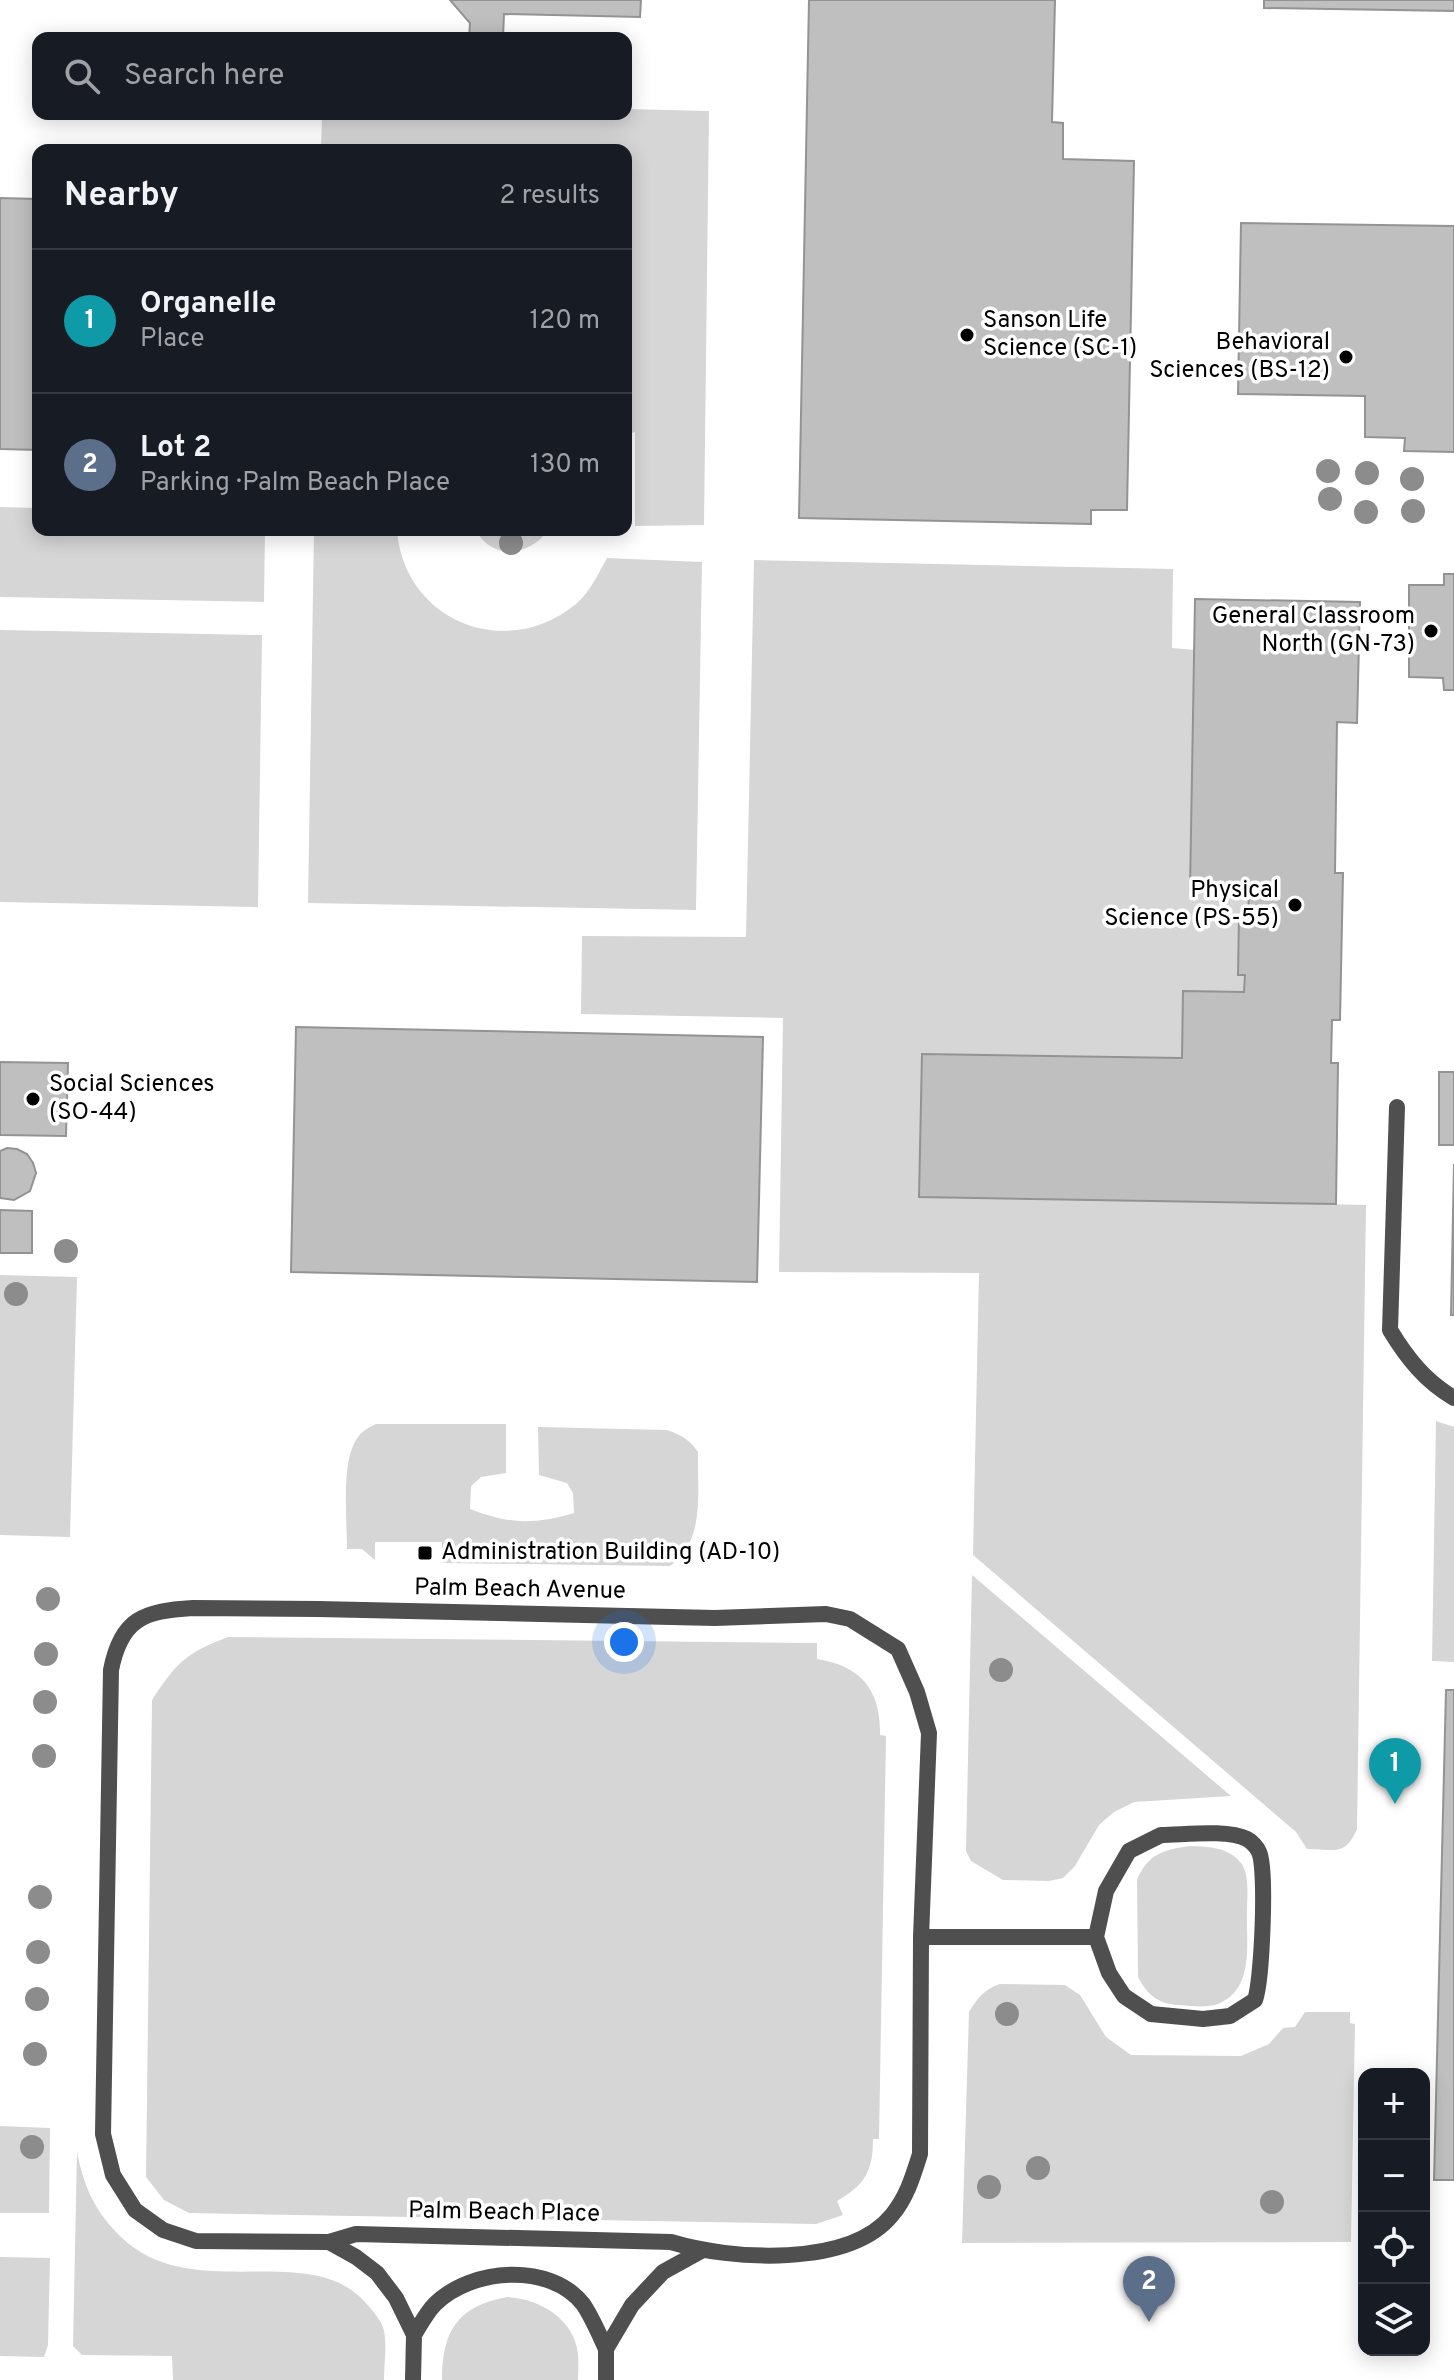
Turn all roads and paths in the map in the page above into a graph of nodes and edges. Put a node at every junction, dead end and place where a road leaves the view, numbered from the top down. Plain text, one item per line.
1 (1397, 1107) dead end
2 (1454, 1398) edge
3 (133, 1622) joint
4 (898, 1649) joint
5 (921, 1937) junction
6 (1096, 1937) junction
7 (329, 2242) junction
8 (701, 2251) junction
9 (414, 2335) junction
10 (606, 2349) junction
11 (413, 2380) edge
12 (606, 2380) edge

1 - 2 street
3 - 4 street, Palm Beach Avenue
3 - 7 street, Palm Beach Place
4 - 5 street, Palm Beach Place
5 - 6 street
5 - 8 street, Palm Beach Place
6 - 6 street
7 - 8 street, Palm Beach Place
7 - 9 street
8 - 10 street
9 - 10 street
9 - 11 street
10 - 12 street

